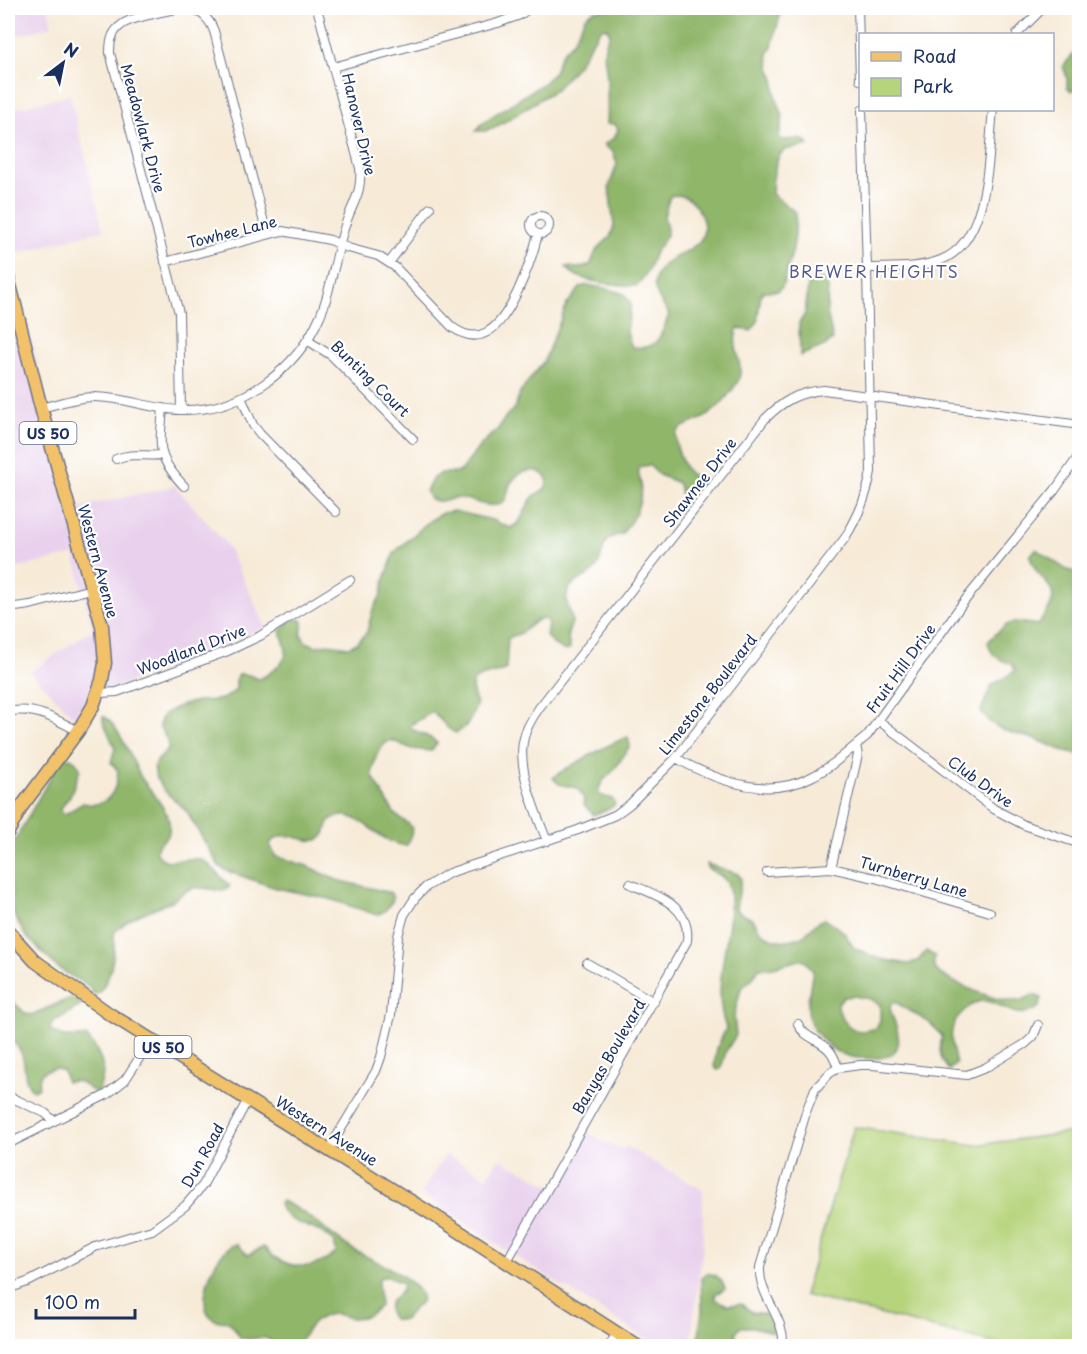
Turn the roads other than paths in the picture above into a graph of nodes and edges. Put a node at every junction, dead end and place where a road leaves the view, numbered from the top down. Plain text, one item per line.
1 (317, 8) edge
2 (529, 8) edge
3 (858, 8) edge
4 (1043, 8) edge
5 (859, 33) edge
6 (1018, 33) edge
7 (333, 67) junction
8 (862, 111) edge
9 (993, 111) edge
10 (430, 208) dead end
11 (267, 234) junction
12 (538, 234) dead end
13 (339, 245) junction
14 (165, 261) junction
15 (389, 262) junction
16 (867, 268) junction
17 (8, 279) edge
18 (307, 340) junction
19 (869, 396) junction
20 (241, 397) junction
21 (41, 408) junction
22 (163, 408) junction
23 (181, 410) junction
24 (1080, 425) edge
25 (413, 439) dead end
26 (1080, 454) edge
27 (162, 455) junction
28 (116, 459) dead end
29 (184, 486) dead end
30 (336, 512) dead end
31 (350, 580) dead end
32 (91, 589) junction
33 (8, 608) edge
34 (99, 693) junction
35 (8, 712) edge
36 (878, 720) junction
37 (78, 731) junction
38 (856, 746) junction
39 (676, 758) junction
40 (8, 832) edge
41 (547, 841) junction
42 (1080, 844) edge
43 (831, 868) junction
44 (767, 872) dead end
45 (630, 884) dead end
46 (990, 912) dead end
47 (8, 932) edge
48 (587, 963) dead end
49 (654, 1002) junction
50 (798, 1023) dead end
51 (1038, 1025) dead end
52 (151, 1040) junction
53 (838, 1068) junction
54 (8, 1096) edge
55 (248, 1099) junction
56 (54, 1121) junction
57 (8, 1144) edge
58 (329, 1149) junction
59 (507, 1261) junction
60 (8, 1289) edge
61 (617, 1333) junction
62 (609, 1347) edge
63 (637, 1347) edge
64 (783, 1347) edge

1 - 7 street, Hanover Drive
2 - 7 street
3 - 5 street
4 - 6 street
7 - 13 street, Hanover Drive
8 - 16 street, Limestone Boulevard
9 - 16 street
10 - 15 street
11 - 13 street, Towhee Lane
11 - 14 street, Towhee Lane
11 - 14 street, Meadowlark Drive
12 - 15 street
13 - 15 street, Towhee Lane
13 - 18 street, Hanover Drive
14 - 23 street, Meadowlark Drive
16 - 19 street, Limestone Boulevard
17 - 21 main road, Western Avenue / US 50
18 - 20 street, Hanover Drive
18 - 25 street, Bunting Court
19 - 24 street, Shawnee Drive
19 - 39 street, Limestone Boulevard
19 - 41 street, Shawnee Drive
20 - 23 street, Hanover Drive
20 - 30 street
21 - 22 street, Hanover Drive
21 - 32 main road, Western Avenue / US 50
22 - 23 street, Hanover Drive
22 - 27 street
26 - 36 street, Fruit Hill Drive
27 - 28 street
27 - 29 street
31 - 34 street, Woodland Drive
32 - 33 street
32 - 34 main road, Western Avenue / US 50
34 - 37 main road, Western Avenue / US 50
35 - 37 street
36 - 38 street, Fruit Hill Drive
36 - 42 street, Club Drive
37 - 40 main road, Western Avenue / US 50
38 - 39 street
38 - 43 street
39 - 41 street, Limestone Boulevard
41 - 58 street, Limestone Boulevard
43 - 44 street
43 - 46 street, Turnberry Lane
45 - 49 street, Banyas Boulevard
47 - 52 main road, Western Avenue / US 50
48 - 49 street
49 - 59 street, Banyas Boulevard
50 - 53 street
51 - 53 street
52 - 55 main road, Western Avenue / US 50
52 - 56 street
53 - 64 street
54 - 56 street
55 - 58 main road, Western Avenue / US 50
55 - 60 street, Dun Road
56 - 57 street
58 - 59 main road, Western Avenue / US 50
59 - 61 main road, Western Avenue / US 50
61 - 62 street
61 - 63 main road, Western Avenue / US 50

